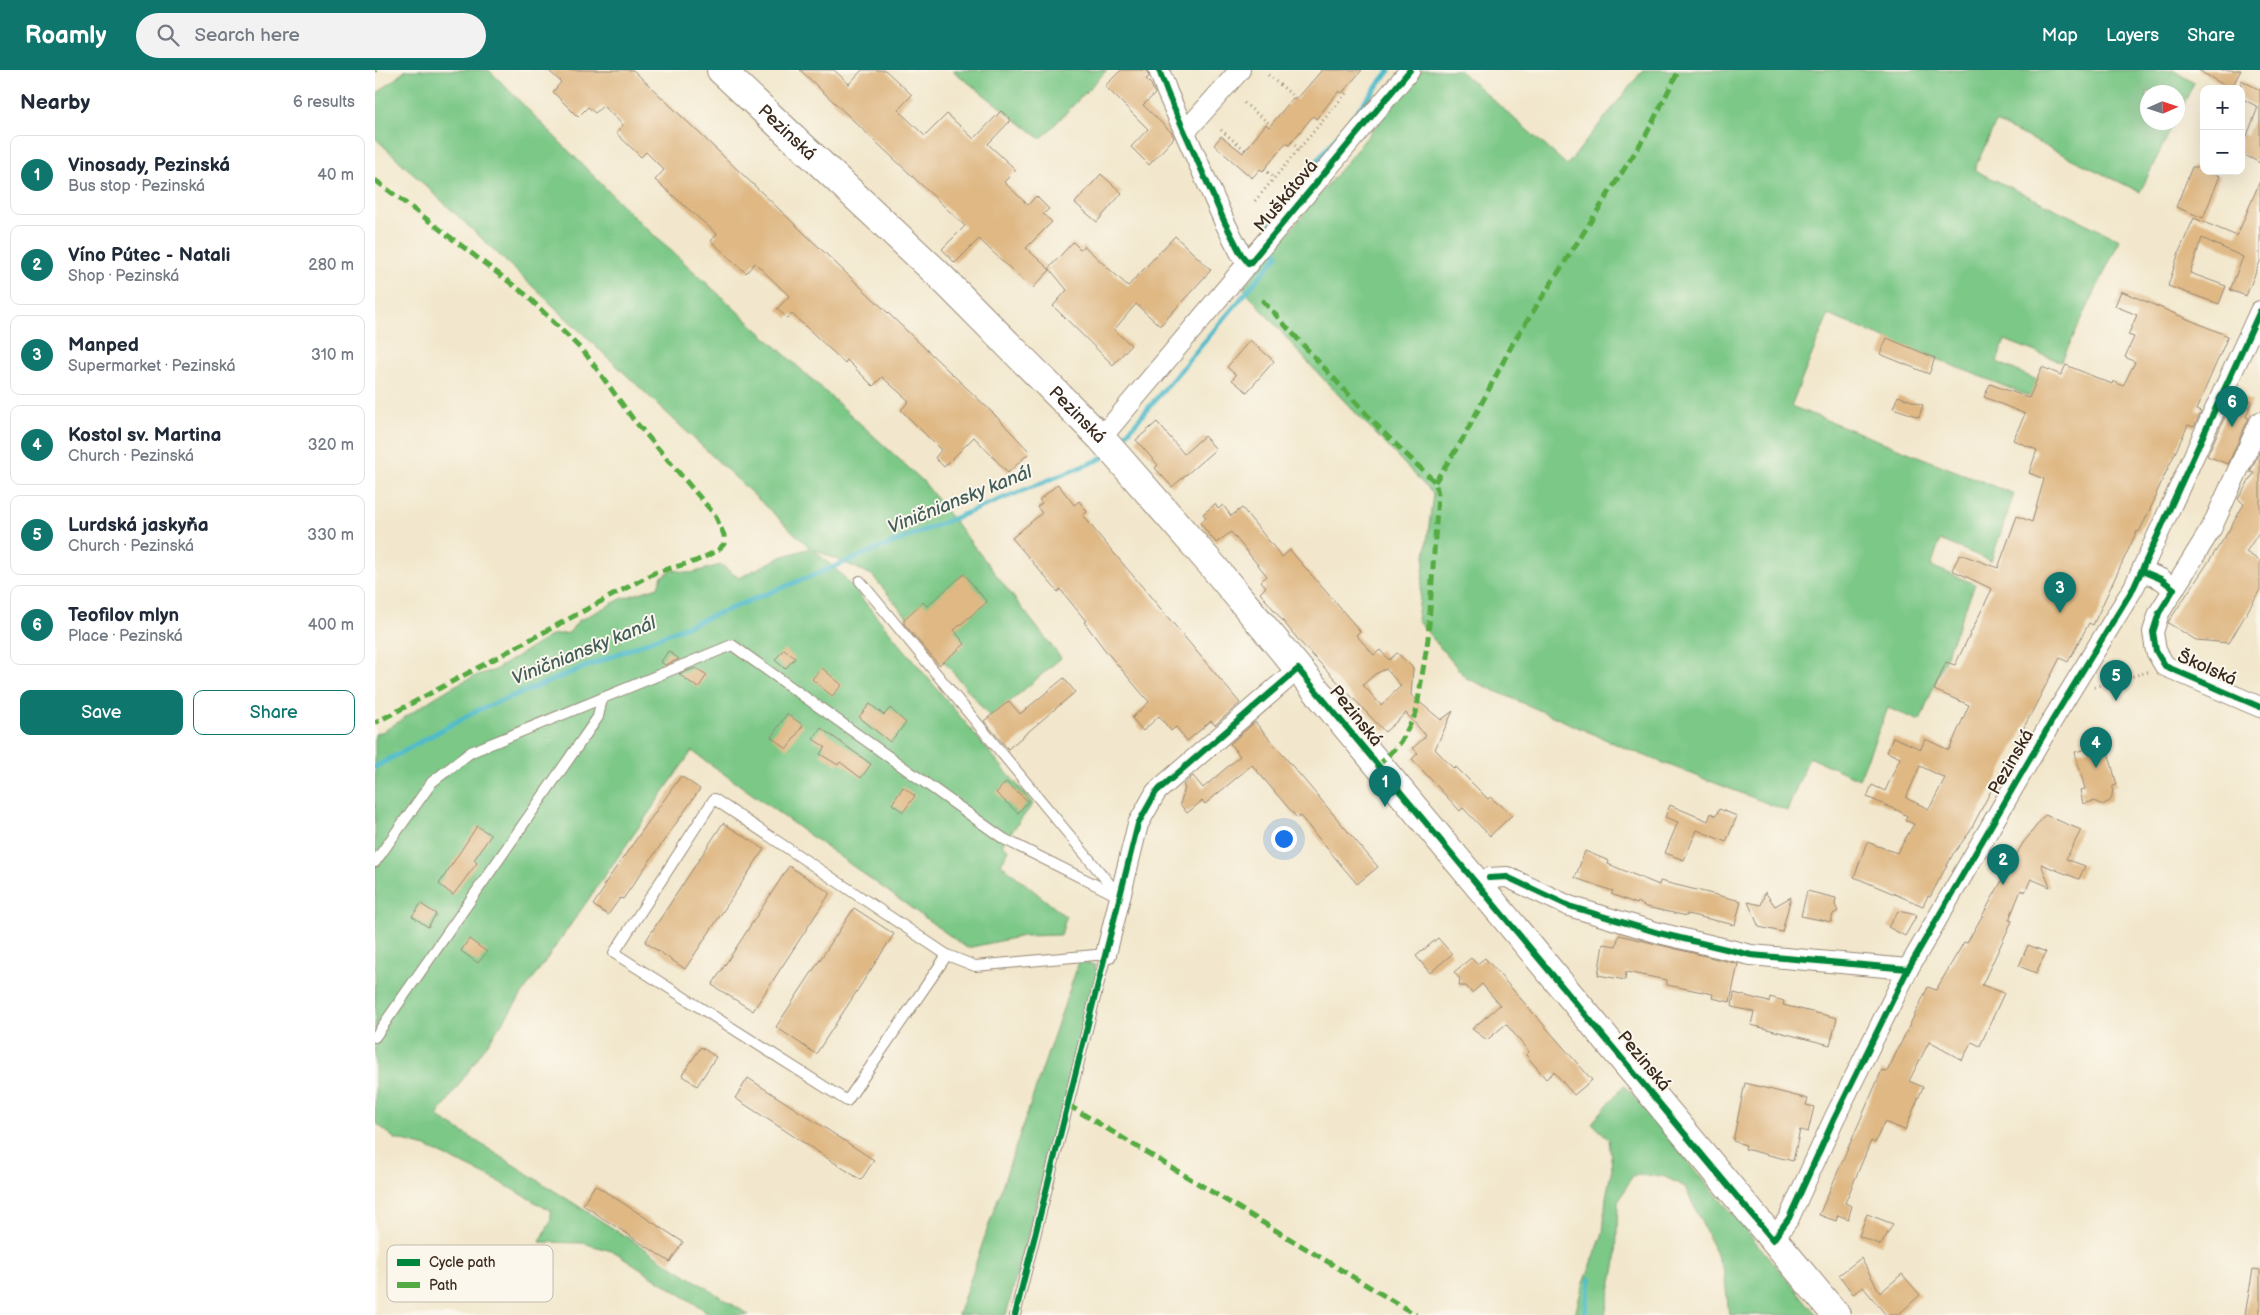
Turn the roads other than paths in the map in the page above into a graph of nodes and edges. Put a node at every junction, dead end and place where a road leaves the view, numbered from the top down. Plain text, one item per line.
1 (721, 70) edge
2 (1159, 70) edge
3 (1240, 70) edge
4 (1410, 70) edge
5 (1185, 132) junction
6 (1249, 264) junction
7 (2260, 311) edge
8 (2260, 422) edge
9 (1109, 447) junction
10 (2142, 571) junction
11 (860, 582) dead end
12 (2174, 589) junction
13 (1298, 669) junction
14 (602, 698) junction
15 (2260, 708) edge
16 (375, 862) edge
17 (1478, 885) junction
18 (1120, 897) junction
19 (1105, 954) junction
20 (947, 955) junction
21 (1908, 969) junction
22 (375, 1037) edge
23 (1773, 1240) junction
24 (1015, 1315) edge
25 (1836, 1315) edge

1 - 9 main road, Pezinská
2 - 5 street, Muškátová
3 - 5 street
4 - 6 street, Muškátová
5 - 6 street, Muškátová
6 - 9 street, Muškátová
7 - 10 street, Pezinská
8 - 12 street
9 - 13 main road, Pezinská
10 - 12 street
10 - 21 street, Pezinská
11 - 18 lane
12 - 15 street, Školská
13 - 17 main road, Pezinská
13 - 18 street
14 - 16 lane
14 - 18 lane
14 - 22 lane
17 - 21 street
17 - 23 main road, Pezinská
18 - 19 street
19 - 20 lane
19 - 24 lane
20 - 20 lane
21 - 23 street, Pezinská
23 - 25 main road, Pezinská

